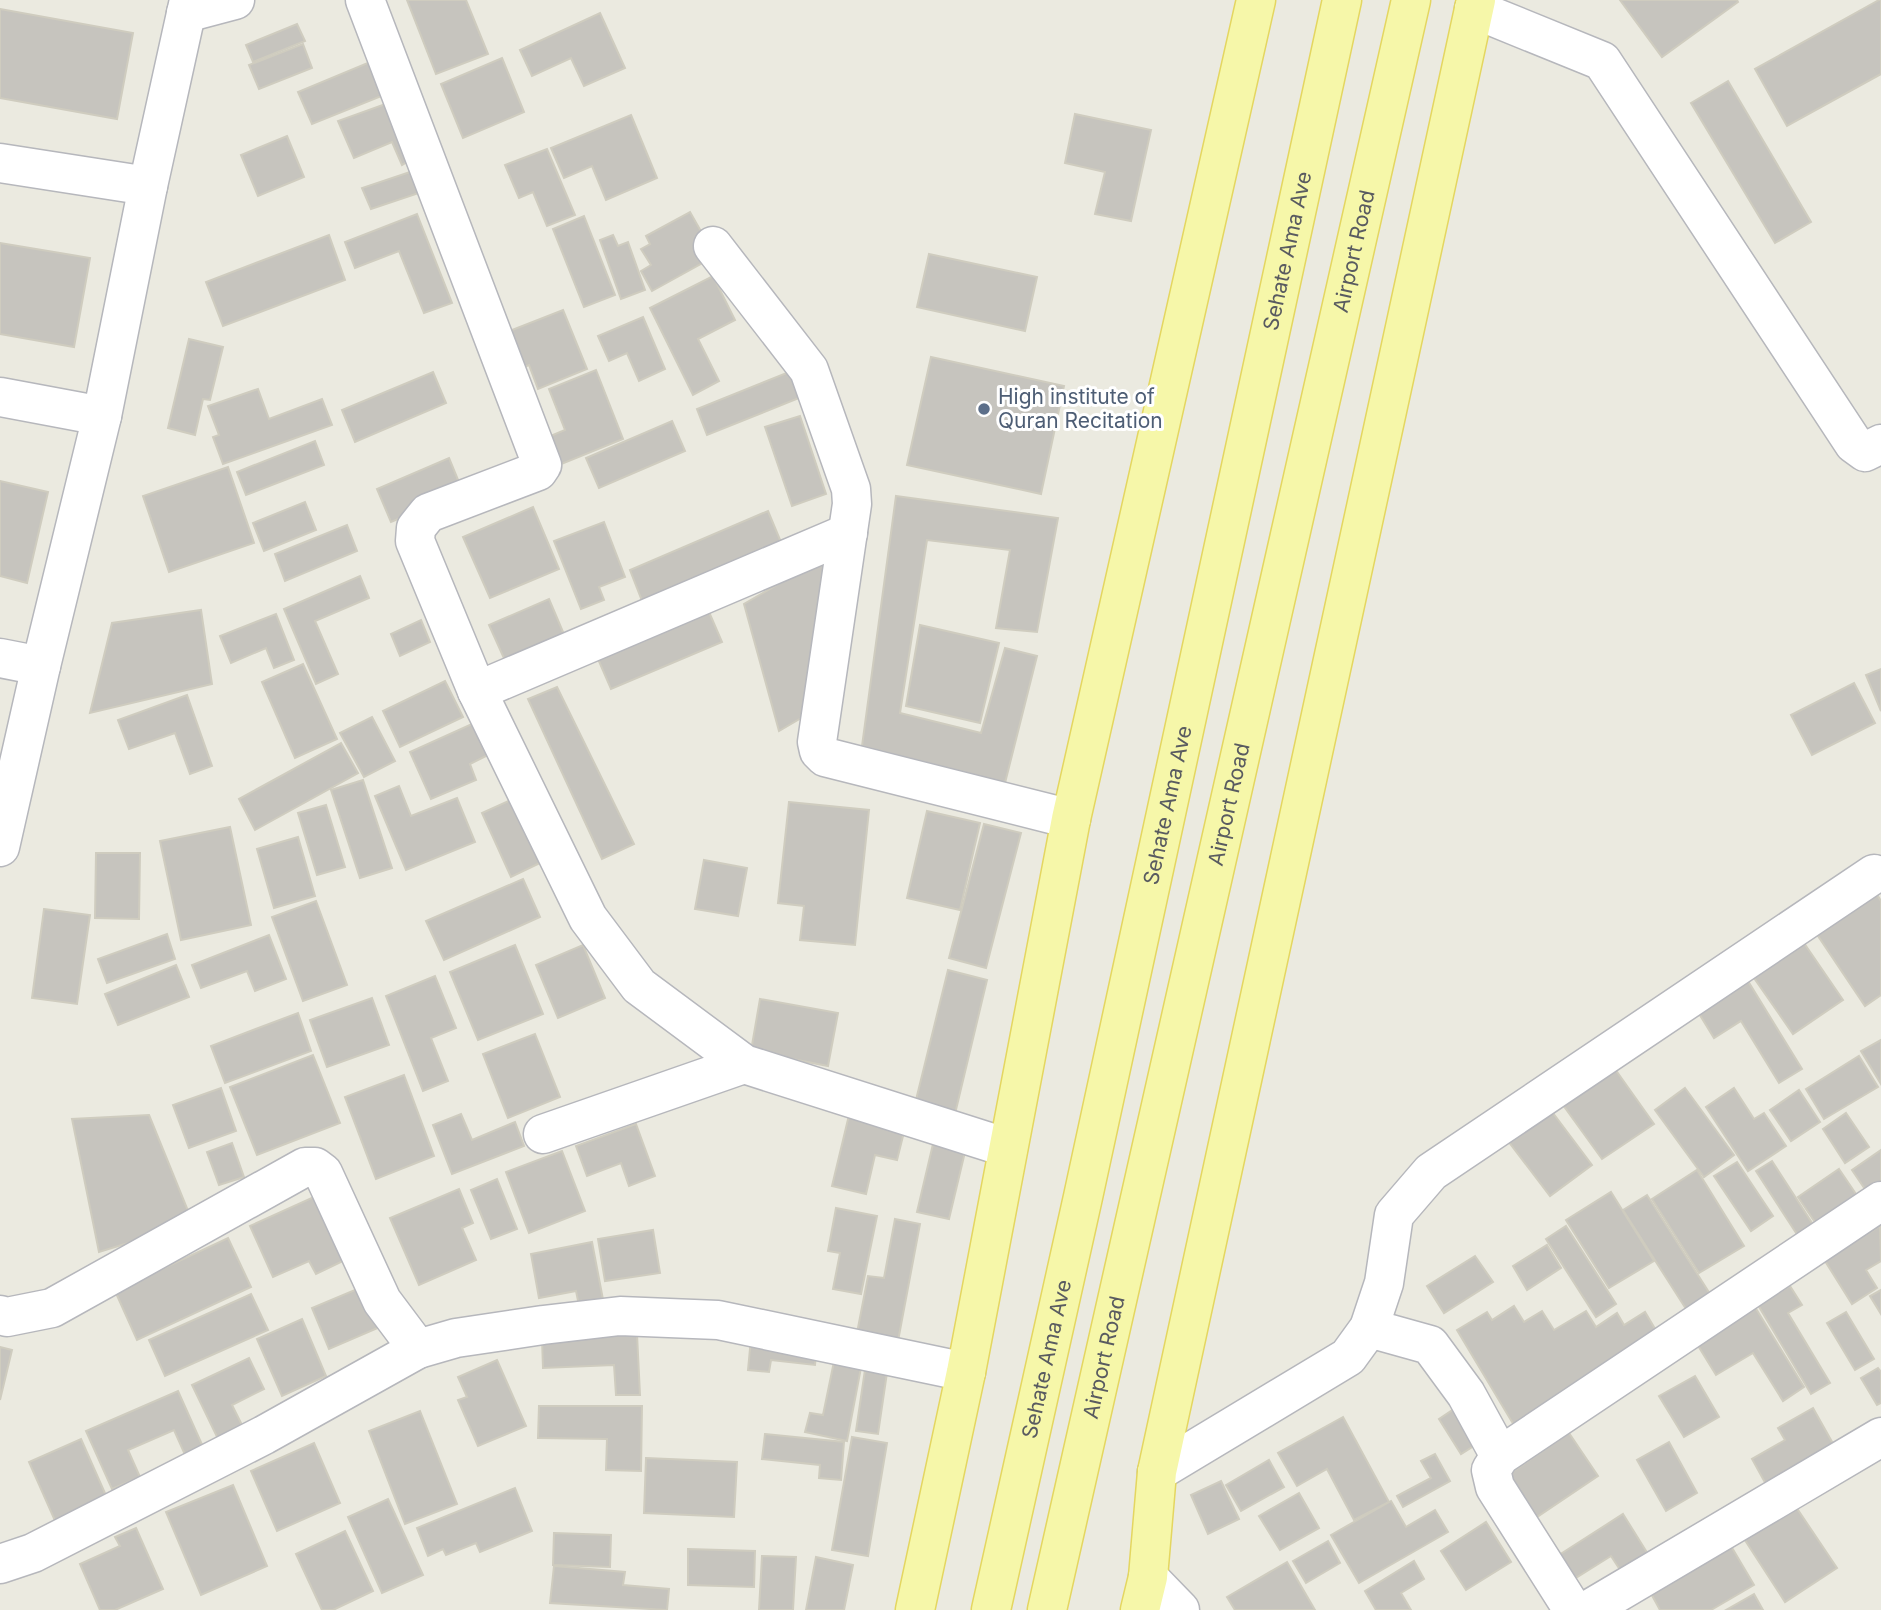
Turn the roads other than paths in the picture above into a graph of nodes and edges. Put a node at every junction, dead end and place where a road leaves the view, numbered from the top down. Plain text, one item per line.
1 (236, 0) edge
2 (365, 0) edge
3 (1256, 0) edge
4 (1342, 0) edge
5 (1411, 0) edge
6 (1475, 4) edge
7 (187, 7) edge
8 (0, 163) edge
9 (148, 186) junction
10 (713, 246) dead end
11 (0, 397) edge
12 (102, 416) junction
13 (1881, 444) edge
14 (848, 533) junction
15 (0, 658) edge
16 (41, 666) junction
17 (477, 691) junction
18 (1071, 818) junction
19 (0, 847) edge
20 (1874, 874) dead end
21 (744, 1063) junction
22 (543, 1134) dead end
23 (1008, 1148) junction
24 (1881, 1201) edge
25 (0, 1315) edge
26 (1369, 1328) junction
27 (418, 1349) junction
28 (966, 1372) junction
29 (1881, 1437) edge
30 (1500, 1456) junction
31 (1157, 1472) junction
32 (0, 1564) edge
33 (1144, 1593) edge
34 (915, 1610) edge
35 (991, 1610) edge
36 (1047, 1610) edge
37 (1180, 1610) edge
38 (1573, 1610) edge
39 (1588, 1610) edge

1 - 7 street
2 - 17 street
3 - 18 main road
4 - 35 main road, Sehate Ama Ave
5 - 36 main road, Airport Road
6 - 13 street
6 - 31 main road
7 - 9 street
8 - 9 street
9 - 12 street
10 - 14 street
11 - 12 street
12 - 16 street
14 - 17 street
14 - 18 street
15 - 16 street
16 - 19 street
17 - 21 street
18 - 23 main road
20 - 26 street
21 - 22 street
21 - 23 street
23 - 28 main road
24 - 30 street
25 - 27 street
26 - 30 street
26 - 31 street
27 - 28 street
27 - 32 street
28 - 34 main road
29 - 39 street
30 - 38 street
31 - 33 main road
33 - 37 street

